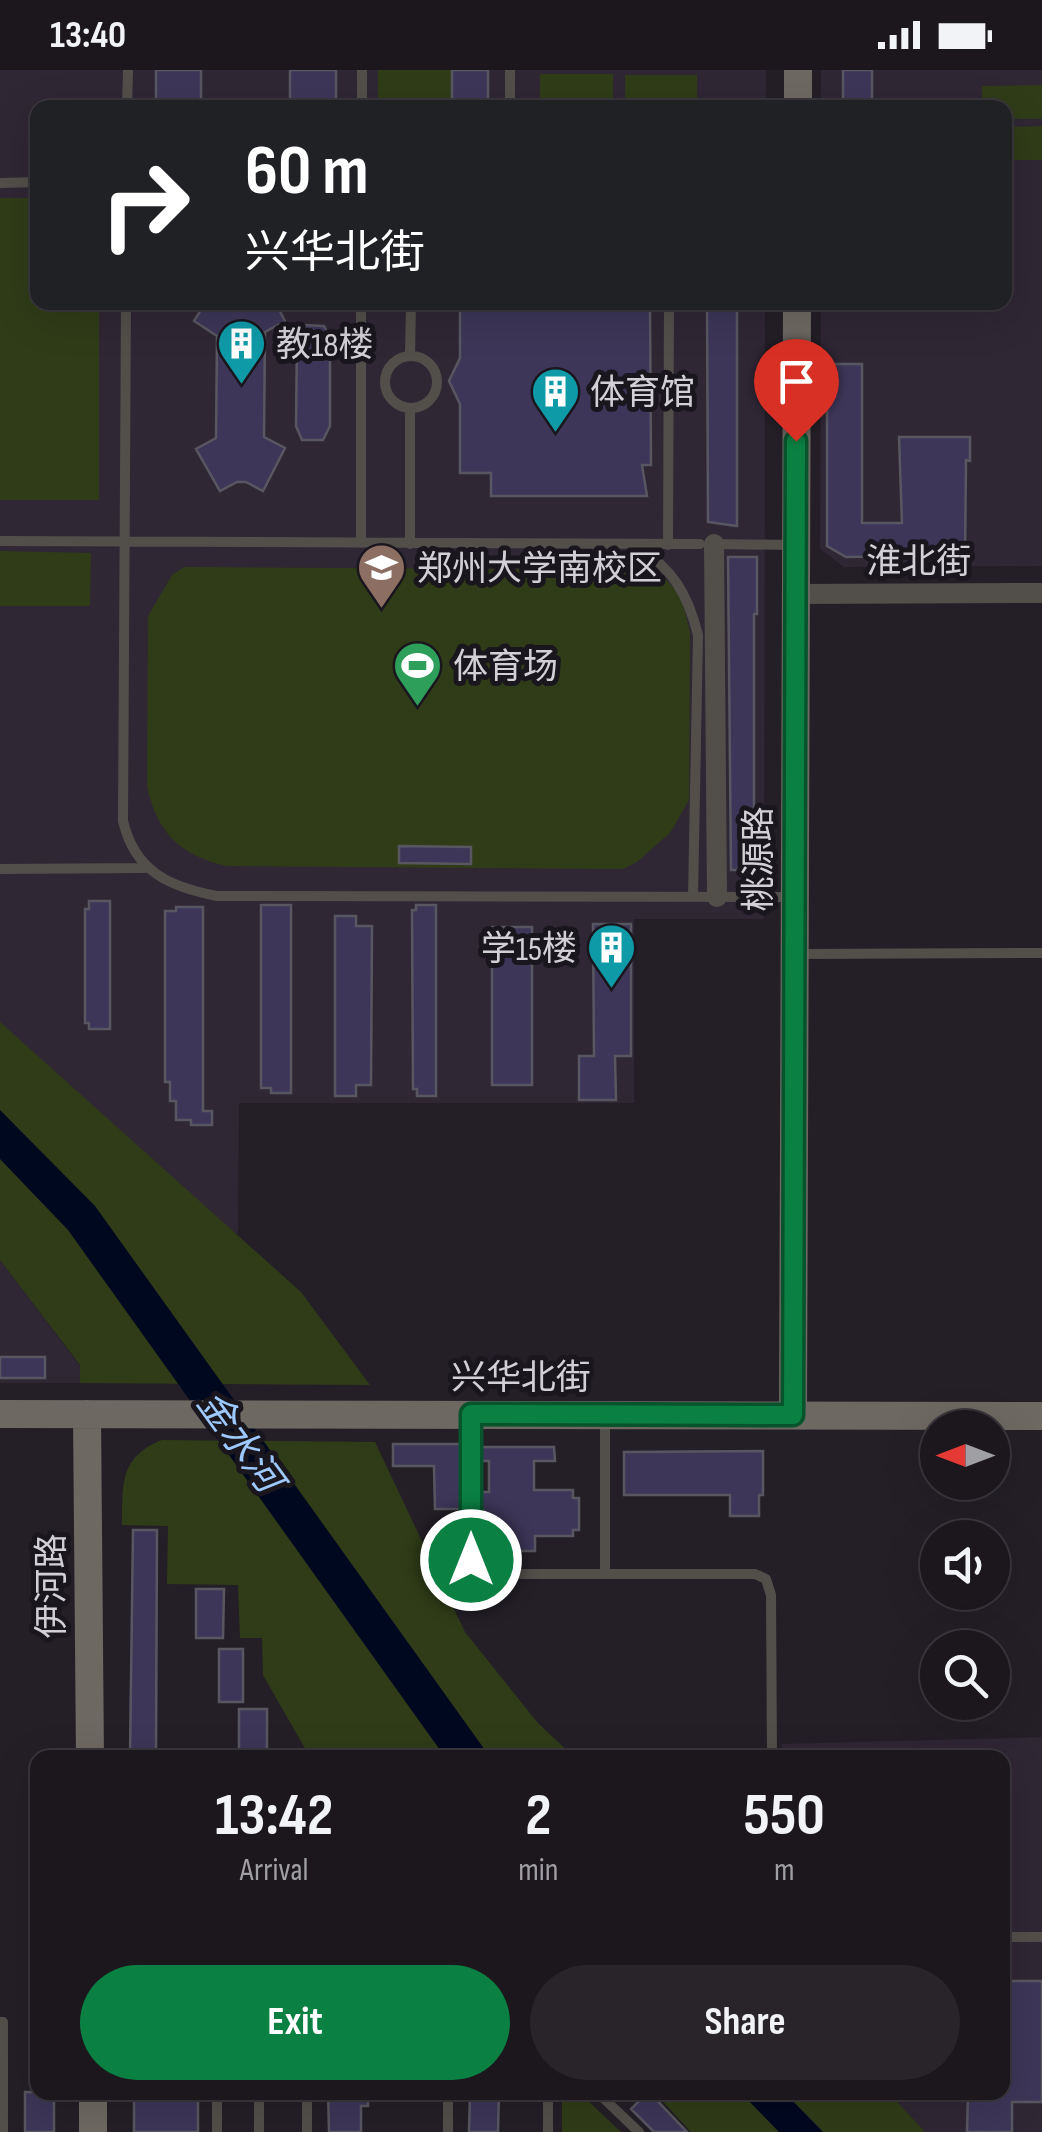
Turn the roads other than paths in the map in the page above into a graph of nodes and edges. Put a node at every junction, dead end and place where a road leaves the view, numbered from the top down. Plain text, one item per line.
1 (128, 70) edge
2 (362, 70) edge
3 (510, 70) edge
4 (798, 70) edge
5 (128, 100) edge
6 (362, 100) edge
7 (510, 100) edge
8 (798, 100) edge
9 (30, 182) edge
10 (0, 183) edge
11 (126, 310) edge
12 (361, 310) edge
13 (411, 310) edge
14 (669, 310) edge
15 (797, 310) edge
16 (410, 356) junction
17 (410, 408) junction
18 (0, 540) edge
19 (124, 542) junction
20 (360, 544) junction
21 (410, 544) junction
22 (632, 544) junction
23 (668, 545) junction
24 (708, 545) junction
25 (796, 545) junction
26 (796, 594) junction
27 (1042, 594) edge
28 (145, 868) junction
29 (0, 869) edge
30 (693, 897) junction
31 (716, 897) junction
32 (795, 897) junction
33 (1042, 953) edge
34 (795, 954) junction
35 (0, 1414) edge
36 (87, 1414) junction
37 (471, 1414) junction
38 (606, 1415) junction
39 (793, 1415) junction
40 (1042, 1416) edge
41 (606, 1574) junction
42 (90, 1750) edge
43 (772, 1750) edge
44 (1010, 1937) edge
45 (1042, 1937) edge
46 (0, 2022) edge
47 (93, 2100) edge
48 (216, 2100) edge
49 (260, 2100) edge
50 (307, 2100) edge
51 (448, 2100) edge
52 (548, 2100) edge
53 (605, 2100) edge
54 (3, 2132) edge
55 (93, 2132) edge
56 (216, 2132) edge
57 (260, 2132) edge
58 (307, 2132) edge
59 (448, 2132) edge
60 (548, 2132) edge
61 (639, 2132) edge

1 - 5 lane
2 - 6 lane
3 - 7 lane
4 - 8 street
9 - 10 lane
11 - 19 lane
12 - 20 lane
13 - 16 lane
14 - 23 lane
15 - 25 street, 桃源路
16 - 17 lane
16 - 17 lane
17 - 21 lane
18 - 19 lane
19 - 20 lane
19 - 28 lane
20 - 21 lane
21 - 22 lane
22 - 23 lane
22 - 30 lane
23 - 24 lane
24 - 25 lane
24 - 31 street
25 - 26 street, 桃源路
26 - 27 street, 淮北街
26 - 32 street, 桃源路
28 - 29 lane
28 - 30 lane
30 - 31 lane
31 - 32 lane
32 - 34 street, 桃源路
33 - 34 lane
34 - 39 street, 桃源路
35 - 36 street, 兴华北街
36 - 37 street, 兴华北街
36 - 42 street, 伊河路
37 - 38 street, 兴华北街
37 - 41 lane
38 - 39 street, 兴华北街
38 - 41 lane
39 - 40 street, 兴华北街
41 - 43 lane
44 - 45 lane
46 - 54 lane
47 - 55 street
48 - 56 lane
49 - 57 lane
50 - 58 lane
51 - 59 lane
52 - 60 lane
53 - 61 lane

